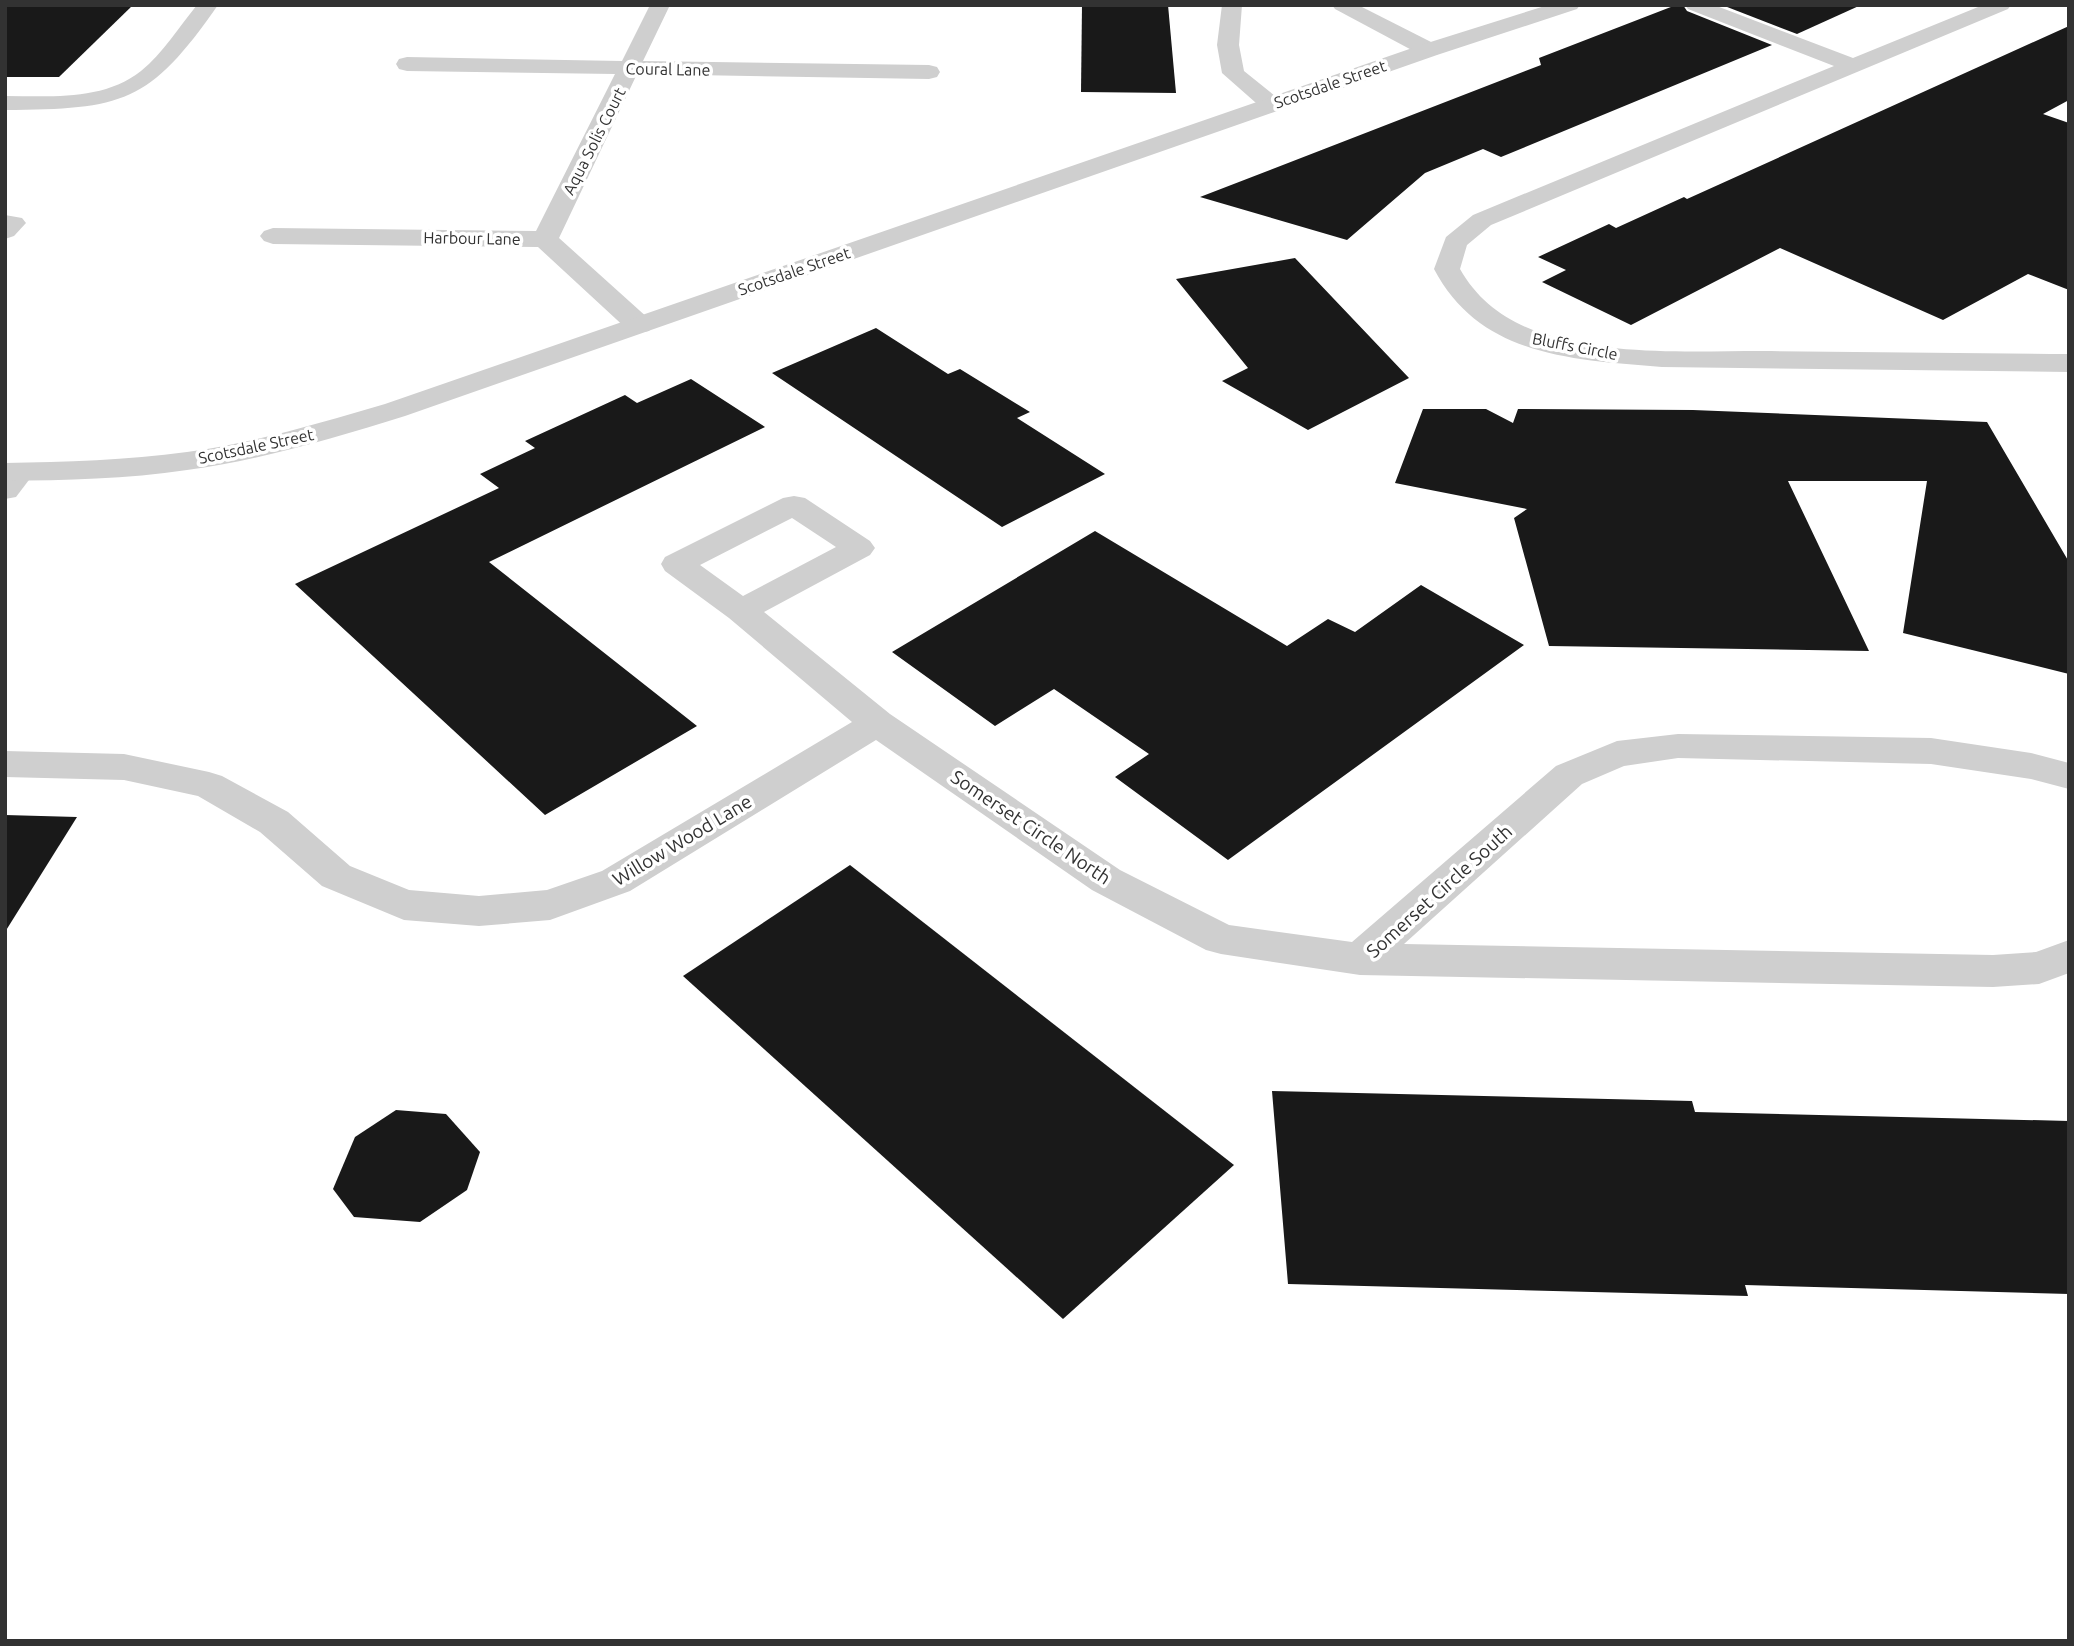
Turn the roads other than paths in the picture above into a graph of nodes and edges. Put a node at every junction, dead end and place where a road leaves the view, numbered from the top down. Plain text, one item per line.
1 (208, 5) edge
2 (660, 5) edge
3 (1232, 5) edge
4 (1342, 5) edge
5 (1570, 5) edge
6 (1695, 5) edge
7 (2001, 5) edge
8 (1429, 50) junction
9 (407, 64) dead end
10 (1853, 66) junction
11 (631, 68) junction
12 (929, 72) dead end
13 (5, 103) edge
14 (1272, 105) junction
15 (5, 223) edge
16 (5, 231) edge
17 (273, 236) dead end
18 (545, 239) junction
19 (639, 325) junction
20 (2069, 363) edge
21 (10, 478) edge
22 (741, 611) junction
23 (877, 723) junction
24 (5, 764) edge
25 (2069, 776) edge
26 (2069, 956) edge
27 (1360, 958) junction

1 - 13 street
2 - 11 street, Aqua Solis Court
3 - 14 street
4 - 8 street
5 - 8 street, Scotsdale Street
6 - 10 street
7 - 10 street, Bluffs Circle
8 - 14 street, Scotsdale Street
9 - 11 street, Coural Lane
10 - 20 street, Bluffs Circle
11 - 12 street, Coural Lane
11 - 18 street, Aqua Solis Court
14 - 19 street, Scotsdale Street
15 - 16 street
17 - 18 street, Harbour Lane
18 - 19 street, Harbour Lane
19 - 21 street, Scotsdale Street
22 - 22 street
22 - 23 street, Somerset Circle North
23 - 24 street, Willow Wood Lane
23 - 27 street, Somerset Circle North
25 - 27 street, Somerset Circle South
26 - 27 street, Somerset Circle South

